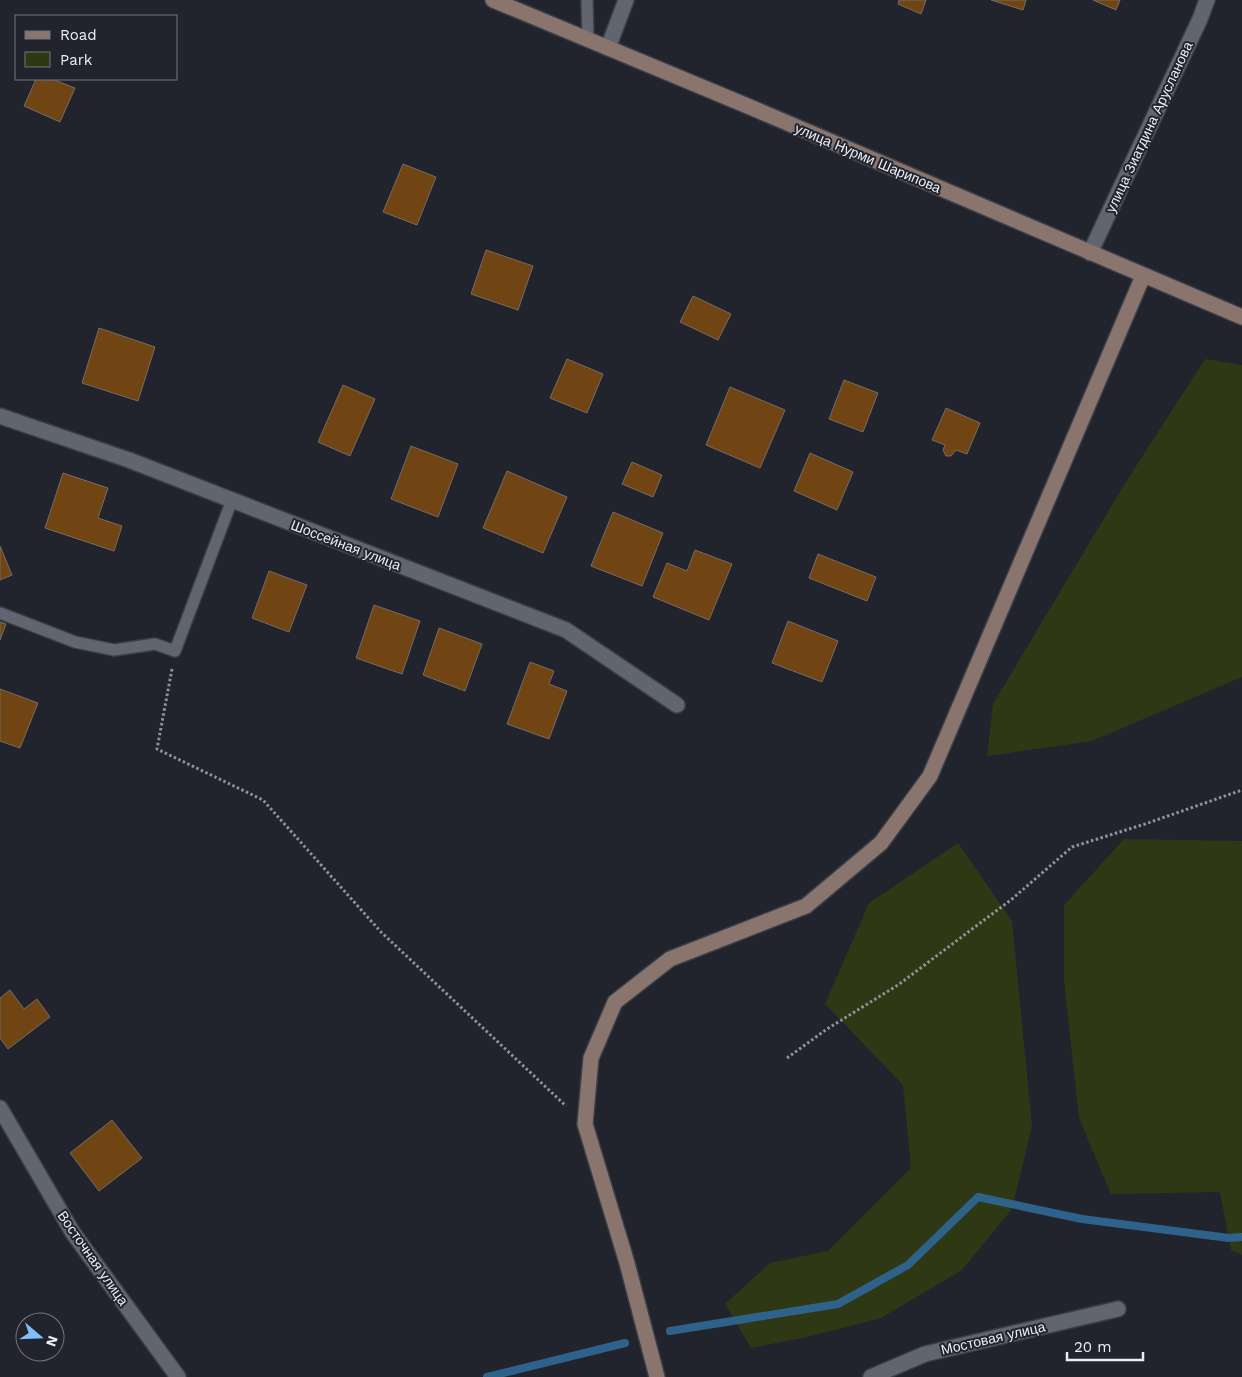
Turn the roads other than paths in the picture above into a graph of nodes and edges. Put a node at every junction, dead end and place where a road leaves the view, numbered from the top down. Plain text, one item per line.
1 (493, 0) edge
2 (587, 0) edge
3 (626, 0) edge
4 (1207, 0) edge
5 (588, 40) junction
6 (608, 48) junction
7 (1090, 253) junction
8 (1143, 276) junction
9 (1242, 317) edge
10 (0, 416) edge
11 (232, 500) junction
12 (0, 613) edge
13 (677, 705) dead end
14 (0, 1108) edge
15 (1118, 1309) dead end
16 (178, 1377) edge
17 (657, 1377) edge
18 (871, 1377) edge

1 - 5 main road, улица Нурми Шарипова
2 - 5 lane
3 - 6 street
4 - 7 street, улица Зиатдина Арусланова
5 - 6 main road, улица Нурми Шарипова
6 - 7 main road, улица Нурми Шарипова
7 - 8 main road, улица Нурми Шарипова
8 - 9 main road, улица Нурми Шарипова
8 - 17 main road
10 - 11 street, Шоссейная улица
11 - 12 lane
11 - 13 street, Шоссейная улица
14 - 16 street, Восточная улица
15 - 18 street, Мостовая улица

